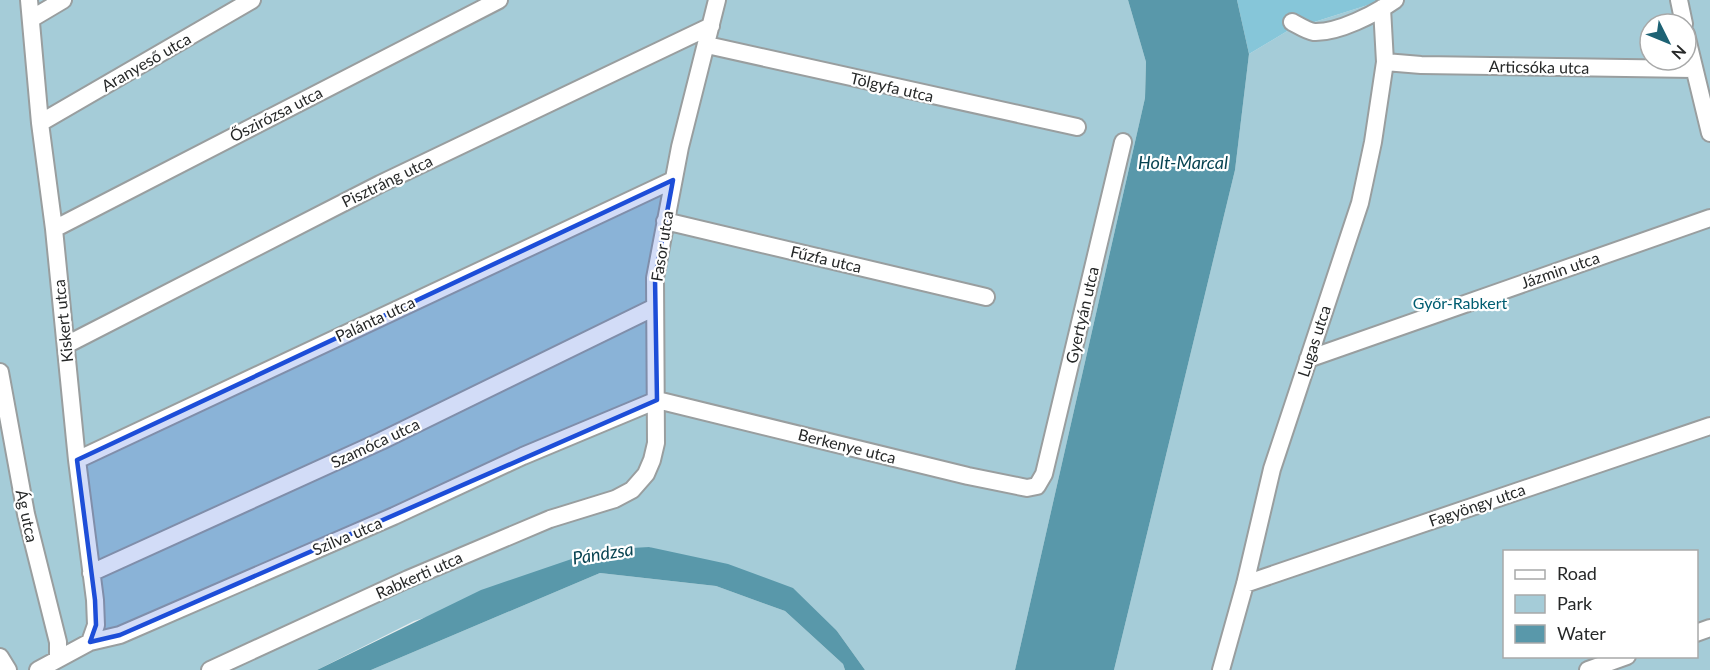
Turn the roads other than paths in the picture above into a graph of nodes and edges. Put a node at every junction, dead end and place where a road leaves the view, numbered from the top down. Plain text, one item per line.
1 (29, 0) edge
2 (63, 0) edge
3 (252, 0) edge
4 (499, 0) edge
5 (717, 0) edge
6 (1388, 4) edge
7 (31, 19) junction
8 (1292, 22) dead end
9 (711, 26) junction
10 (707, 45) junction
11 (1385, 62) junction
12 (1638, 68) edge
13 (1695, 72) edge
14 (40, 123) junction
15 (1077, 127) dead end
16 (1710, 133) edge
17 (1123, 142) dead end
18 (673, 180) junction
19 (1710, 218) edge
20 (665, 222) junction
21 (54, 229) junction
22 (986, 297) dead end
23 (655, 307) junction
24 (66, 345) junction
25 (1308, 359) junction
26 (0, 372) edge
27 (657, 400) junction
28 (1710, 426) edge
29 (77, 460) junction
30 (1037, 486) joint
31 (632, 490) joint
32 (91, 573) junction
33 (1245, 584) junction
34 (90, 642) junction
35 (0, 657) edge
36 (1624, 658) edge
37 (58, 659) junction
38 (8, 670) edge
39 (38, 670) edge
40 (210, 670) edge
41 (1221, 670) edge
42 (1588, 670) edge

1 - 7 street, Kiskert utca
2 - 7 street
3 - 14 street, Aranyeső utca
4 - 21 street, Őszirózsa utca
5 - 9 street, Fasor utca
6 - 8 street
6 - 11 street, Lugas utca
7 - 14 street, Kiskert utca
9 - 10 street, Fasor utca
9 - 24 street, Pisztráng utca
10 - 15 street, Tölgyfa utca
10 - 18 street, Fasor utca
11 - 12 street, Articsóka utca
11 - 25 street, Lugas utca
13 - 16 street
14 - 21 street, Kiskert utca
17 - 30 street, Gyertyán utca
18 - 20 street, Fasor utca
18 - 29 street, Palánta utca
19 - 25 street, Jázmin utca
20 - 22 street, Fűzfa utca
20 - 23 street, Fasor utca
21 - 24 street, Kiskert utca
23 - 27 street, Fasor utca
23 - 32 street, Szamóca utca
24 - 29 street, Kiskert utca
25 - 33 street, Lugas utca
26 - 37 street, Ág utca
27 - 30 street, Berkenye utca
27 - 31 street, Fasor utca
27 - 34 street, Szilva utca
28 - 33 street, Fagyöngy utca
29 - 32 street, Kiskert utca
31 - 40 street, Rabkerti utca
32 - 34 street, Kiskert utca
33 - 41 street, Lugas utca
34 - 37 street, Szilva utca
35 - 38 street
36 - 42 street
37 - 39 street, Szilva utca

